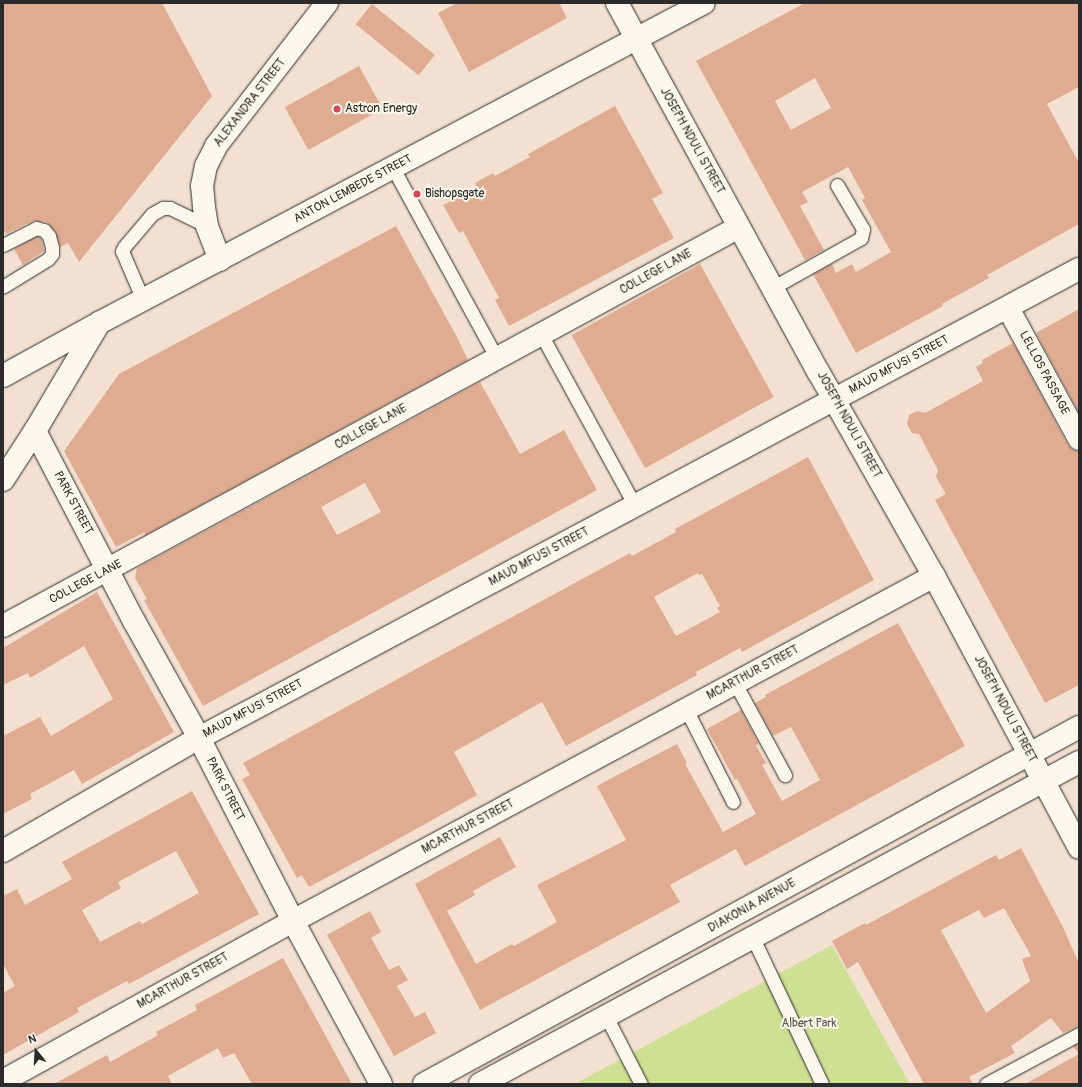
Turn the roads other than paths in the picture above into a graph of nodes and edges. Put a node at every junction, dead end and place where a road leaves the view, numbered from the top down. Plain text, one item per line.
1 (327, 3) edge
2 (617, 3) edge
3 (704, 3) edge
4 (636, 39) junction
5 (393, 168) junction
6 (838, 186) dead end
7 (207, 226) junction
8 (738, 227) junction
9 (3, 245) edge
10 (220, 260) junction
11 (1079, 269) edge
12 (4, 286) edge
13 (772, 288) junction
14 (143, 300) junction
15 (1008, 308) junction
16 (98, 323) junction
17 (541, 334) junction
18 (497, 359) junction
19 (3, 376) edge
20 (834, 400) junction
21 (35, 431) junction
22 (1079, 439) edge
23 (3, 480) edge
24 (635, 506) junction
25 (108, 571) junction
26 (934, 576) junction
27 (3, 626) edge
28 (735, 683) junction
29 (686, 709) junction
30 (1079, 727) edge
31 (199, 738) junction
32 (1029, 754) junction
33 (1079, 762) edge
34 (785, 775) dead end
35 (1043, 781) junction
36 (733, 802) dead end
37 (1079, 848) edge
38 (3, 851) edge
39 (838, 859) junction
40 (852, 884) junction
41 (293, 921) junction
42 (716, 926) junction
43 (753, 938) junction
44 (728, 950) junction
45 (606, 1016) junction
46 (1079, 1034) edge
47 (3, 1080) edge
48 (382, 1084) edge
49 (424, 1084) edge
50 (480, 1084) edge
51 (642, 1084) edge
52 (822, 1084) edge
53 (986, 1084) edge

1 - 7 main road, ALEXANDRA STREET
2 - 4 main road, JOSEPH NDULI STREET
3 - 4 main road, ANTON LEMBEDE STREET
4 - 5 main road, ANTON LEMBEDE STREET
4 - 8 main road, JOSEPH NDULI STREET
5 - 10 main road, ANTON LEMBEDE STREET
5 - 18 lane
6 - 13 lane
7 - 10 main road, ALEXANDRA STREET
7 - 14 lane
8 - 13 main road, JOSEPH NDULI STREET
8 - 17 main road, COLLEGE LANE
9 - 12 lane
10 - 14 main road, ANTON LEMBEDE STREET
11 - 15 main road, MAUD MFUSI STREET
13 - 20 main road, JOSEPH NDULI STREET
14 - 16 main road, ANTON LEMBEDE STREET
15 - 20 main road, MAUD MFUSI STREET
15 - 22 main road, LELLOS PASSAGE
16 - 19 main road, ANTON LEMBEDE STREET
16 - 21 main road
17 - 18 main road, COLLEGE LANE
17 - 24 lane
18 - 25 main road, COLLEGE LANE
20 - 24 main road, MAUD MFUSI STREET
20 - 26 main road, JOSEPH NDULI STREET
21 - 23 main road
21 - 25 main road, PARK STREET
24 - 31 main road, MAUD MFUSI STREET
25 - 27 main road, COLLEGE LANE
25 - 31 main road, PARK STREET
26 - 28 main road, MCARTHUR STREET
26 - 32 main road, JOSEPH NDULI STREET
28 - 29 main road, MCARTHUR STREET
28 - 34 lane
29 - 36 lane
29 - 41 main road, MCARTHUR STREET
30 - 32 main road, DIAKONIA AVENUE
31 - 38 main road, MAUD MFUSI STREET
31 - 41 main road, PARK STREET
32 - 35 main road, JOSEPH NDULI STREET
32 - 39 main road, DIAKONIA AVENUE
33 - 35 main road
35 - 37 main road, JOSEPH NDULI STREET
35 - 40 main road
39 - 40 main road
39 - 42 main road, DIAKONIA AVENUE
40 - 43 main road
41 - 47 main road, MCARTHUR STREET
41 - 48 main road, PARK STREET
42 - 44 main road
42 - 49 main road, DIAKONIA AVENUE
43 - 44 main road
43 - 52 lane
44 - 45 main road
45 - 50 main road
45 - 51 lane
46 - 53 lane

